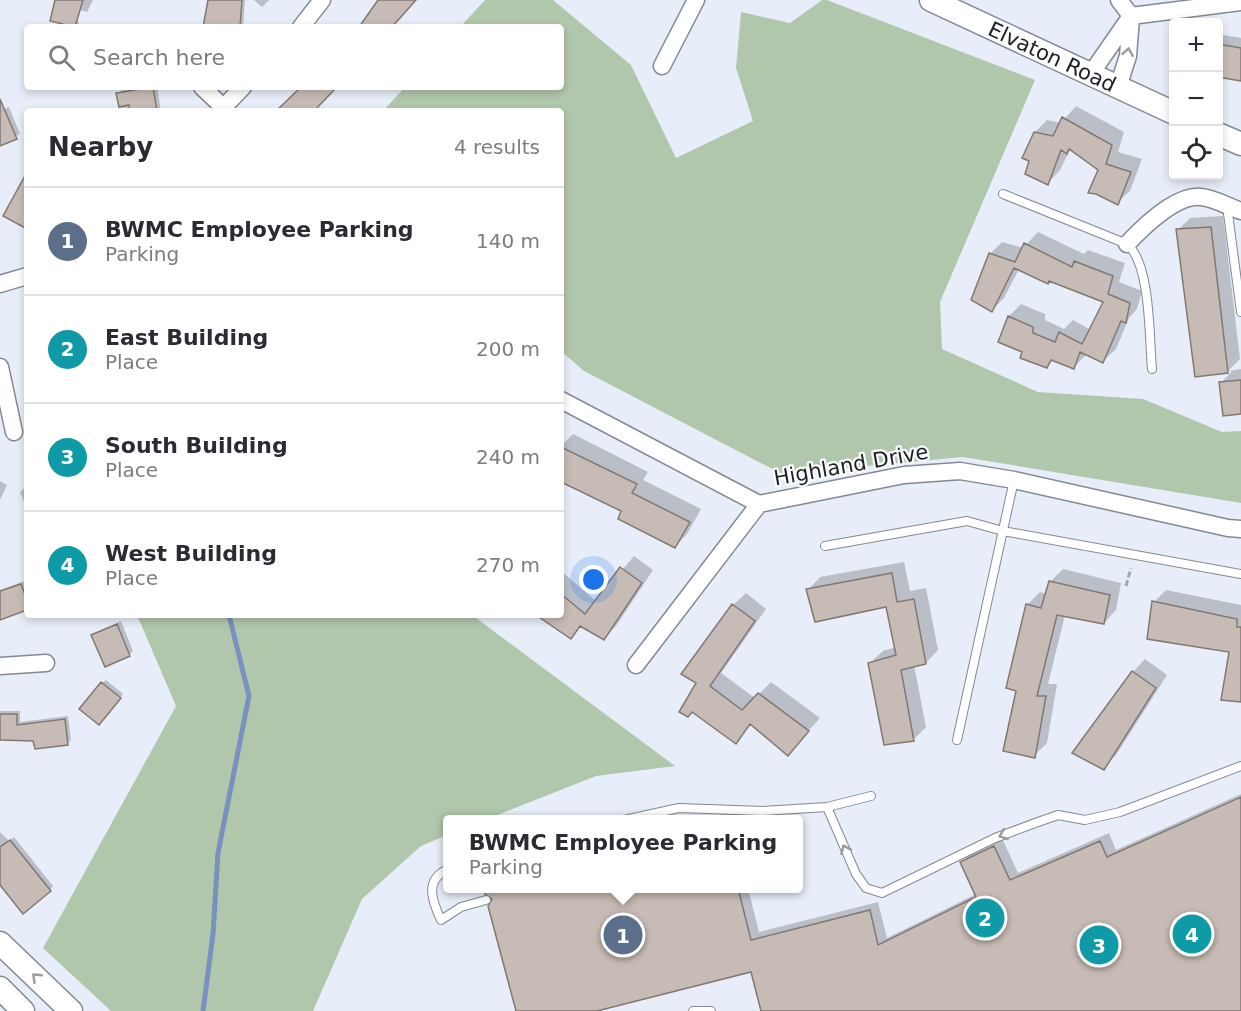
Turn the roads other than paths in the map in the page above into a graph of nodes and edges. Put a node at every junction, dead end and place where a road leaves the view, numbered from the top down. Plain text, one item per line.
1 (322, 0) edge
2 (696, 0) edge
3 (931, 0) edge
4 (1119, 0) edge
5 (1241, 2) edge
6 (1131, 16) junction
7 (303, 24) edge
8 (662, 66) dead end
9 (1090, 75) junction
10 (1118, 87) junction
11 (205, 90) edge
12 (240, 90) edge
13 (220, 108) edge
14 (222, 108) edge
15 (1169, 111) edge
16 (1223, 136) edge
17 (1241, 144) edge
18 (1003, 195) dead end
19 (1234, 209) edge
20 (1126, 244) junction
21 (1237, 259) edge
22 (24, 277) edge
23 (0, 284) edge
24 (1241, 312) edge
25 (0, 367) edge
26 (1152, 369) dead end
27 (564, 402) edge
28 (14, 432) dead end
29 (1014, 480) junction
30 (759, 504) junction
31 (1241, 529) edge
32 (1003, 531) junction
33 (825, 546) dead end
34 (1241, 574) edge
35 (46, 663) dead end
36 (636, 665) dead end
37 (0, 666) edge
38 (957, 740) dead end
39 (1241, 766) edge
40 (871, 796) dead end
41 (827, 807) junction
42 (644, 815) edge
43 (762, 815) edge
44 (443, 871) edge
45 (486, 900) dead end
46 (0, 943) edge
47 (0, 988) edge
48 (23, 1011) edge
49 (71, 1011) edge
50 (693, 1011) edge
51 (711, 1011) edge

1 - 7 street
2 - 8 street
3 - 9 street, Elvaton Road
4 - 6 street
5 - 6 street
6 - 9 street
10 -> 6 street
9 - 10 street, Elvaton Road
10 - 15 street, Elvaton Road
11 - 13 street
12 - 14 street
16 - 17 street
18 - 20 lane
19 - 20 street
19 - 21 lane
20 - 26 lane
21 - 24 lane
22 - 23 street
25 - 28 street
27 - 30 street, Highland Drive
29 - 30 street, Highland Drive
29 - 31 street, Highland Drive
29 - 32 lane
30 - 36 street
32 - 33 lane
32 - 34 lane
32 - 38 lane
35 - 37 street
39 -> 41 lane
40 - 41 lane
41 - 43 lane
42 - 43 lane
44 - 45 lane
49 -> 46 street
47 - 48 street
50 - 51 lane

